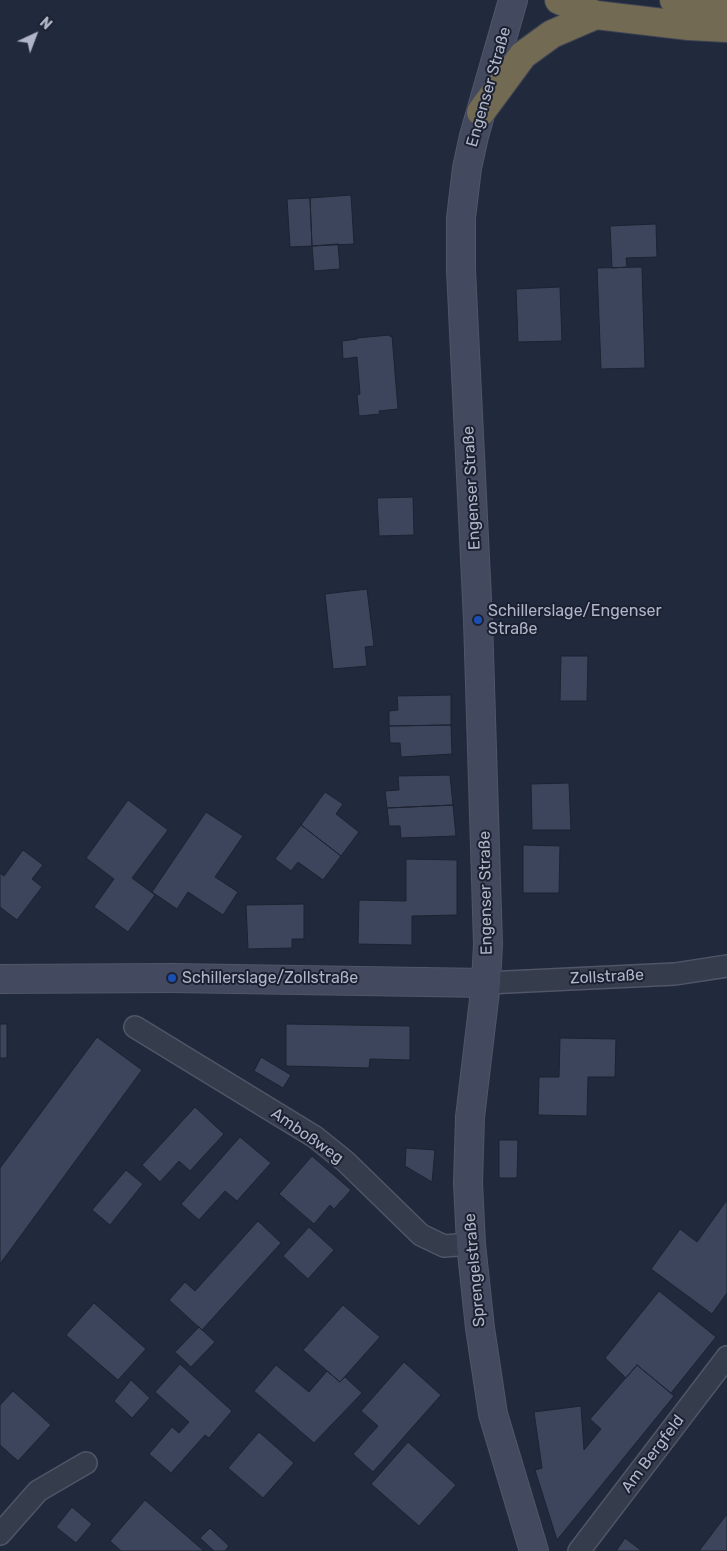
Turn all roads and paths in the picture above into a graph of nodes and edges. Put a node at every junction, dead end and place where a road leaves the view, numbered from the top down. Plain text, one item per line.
1 (513, 0) edge
2 (559, 0) edge
3 (674, 0) edge
4 (727, 9) edge
5 (596, 15) junction
6 (727, 28) edge
7 (481, 112) junction
8 (727, 966) edge
9 (0, 979) edge
10 (486, 983) junction
11 (135, 1027) dead end
12 (471, 1244) junction
13 (727, 1357) edge
14 (86, 1464) dead end
15 (0, 1534) edge
16 (534, 1551) edge
17 (579, 1551) edge

1 - 7 main road, Engenser Straße
2 - 5 highway
3 - 4 highway
5 - 6 highway
5 - 7 highway
7 - 10 main road, Engenser Straße
8 - 10 street, Zollstraße
9 - 10 main road
10 - 12 main road, Sprengelstraße
11 - 12 street, Amboßweg
12 - 16 main road, Sprengelstraße
13 - 17 street, Am Bergfeld
14 - 15 street

